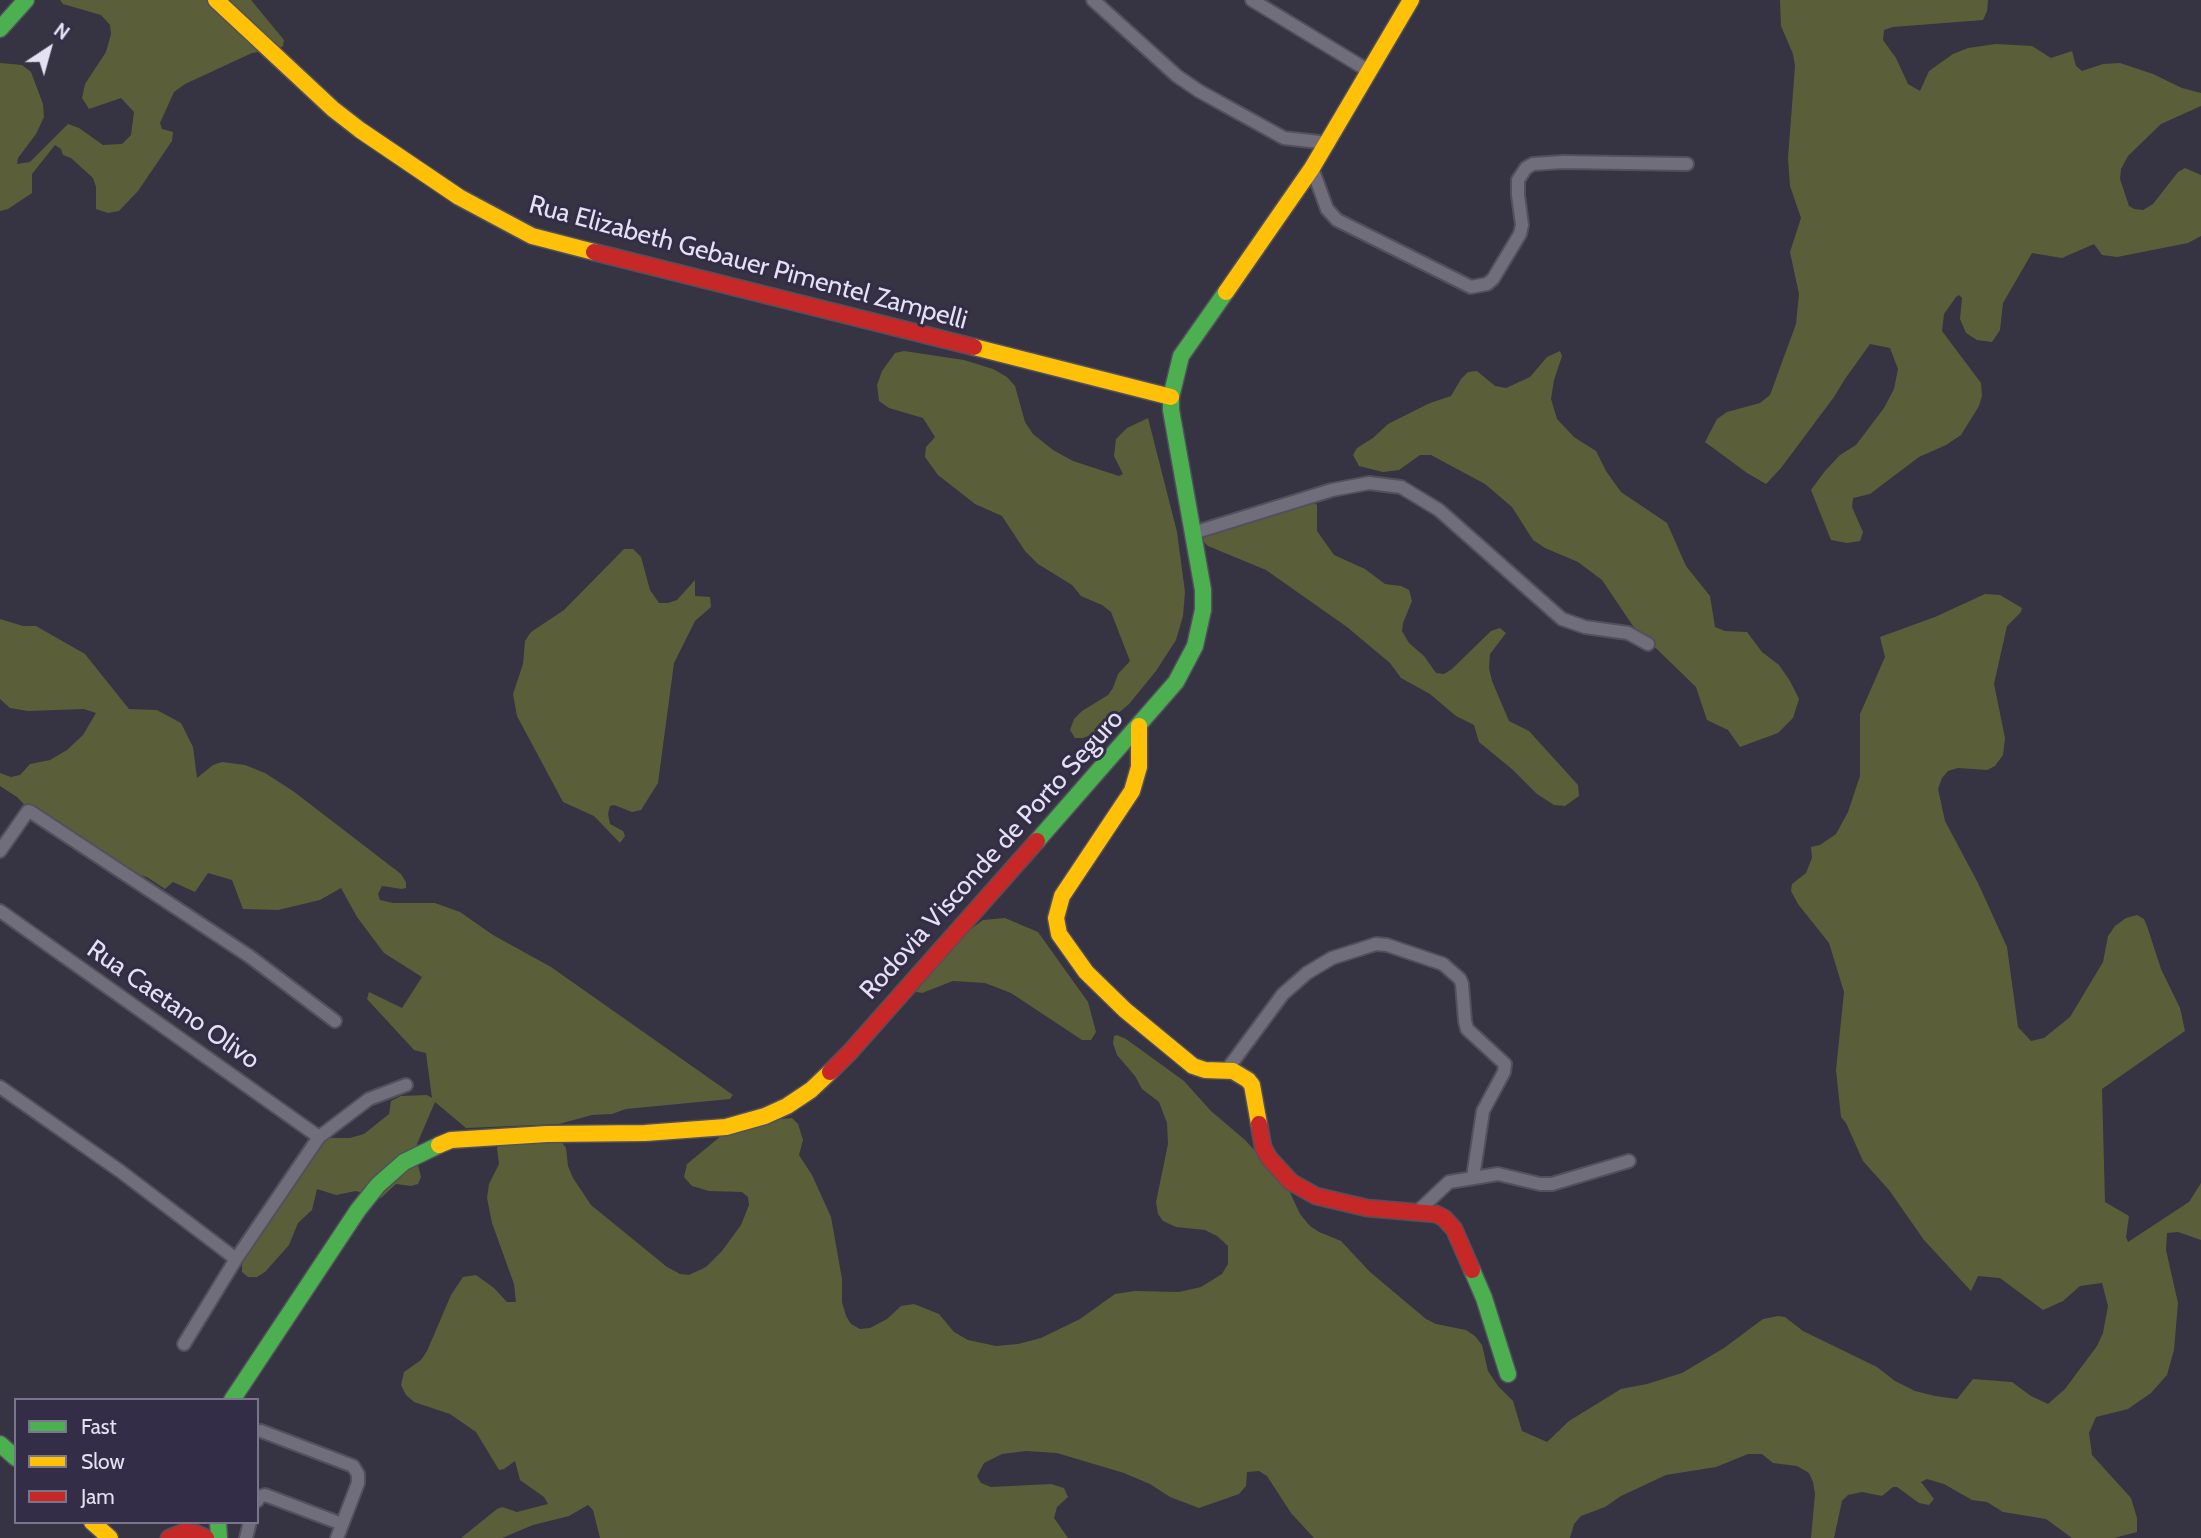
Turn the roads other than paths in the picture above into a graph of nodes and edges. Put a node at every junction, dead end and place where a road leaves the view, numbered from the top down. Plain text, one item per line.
1 (26, 0) edge
2 (216, 0) edge
3 (1093, 0) edge
4 (1252, 0) edge
5 (1411, 0) edge
6 (0, 29) edge
7 (1369, 72) junction
8 (1328, 142) junction
9 (1687, 164) dead end
10 (1312, 168) junction
11 (1171, 397) junction
12 (1193, 533) junction
13 (1648, 644) dead end
14 (1139, 726) junction
15 (0, 851) edge
16 (0, 911) edge
17 (335, 1021) dead end
18 (1226, 1071) junction
19 (406, 1085) dead end
20 (0, 1087) edge
21 (318, 1137) junction
22 (1629, 1161) dead end
23 (1473, 1177) junction
24 (1417, 1212) junction
25 (236, 1259) junction
26 (184, 1344) dead end
27 (1508, 1374) dead end
28 (233, 1398) edge
29 (261, 1431) dead end
30 (0, 1444) edge
31 (14, 1456) edge
32 (259, 1497) edge
33 (94, 1524) edge
34 (342, 1524) junction
35 (110, 1538) edge
36 (167, 1538) edge
37 (206, 1538) edge
38 (337, 1538) edge

1 - 6 main road
2 - 11 main road, Rua Elizabeth Gebauer Pimentel Zampelli
3 - 8 street
4 - 7 street
5 - 7 main road, Rodovia Visconde de Porto Seguro
7 - 8 main road, Rodovia Visconde de Porto Seguro
8 - 10 main road, Rodovia Visconde de Porto Seguro
9 - 10 street
10 - 11 main road, Rodovia Visconde de Porto Seguro
11 - 12 main road, Rodovia Visconde de Porto Seguro
12 - 13 street
12 - 14 main road, Rodovia Visconde de Porto Seguro
14 - 18 main road
14 - 28 main road, Rodovia Visconde de Porto Seguro
15 - 17 street
16 - 21 street, Rua Caetano Olivo
18 - 23 street
18 - 24 main road
19 - 21 street
20 - 25 street
21 - 25 street
22 - 23 street
23 - 24 street
24 - 27 main road
25 - 26 street
29 - 34 street
30 - 31 main road
32 - 34 street
33 - 35 main road
34 - 38 street
36 - 37 main road

